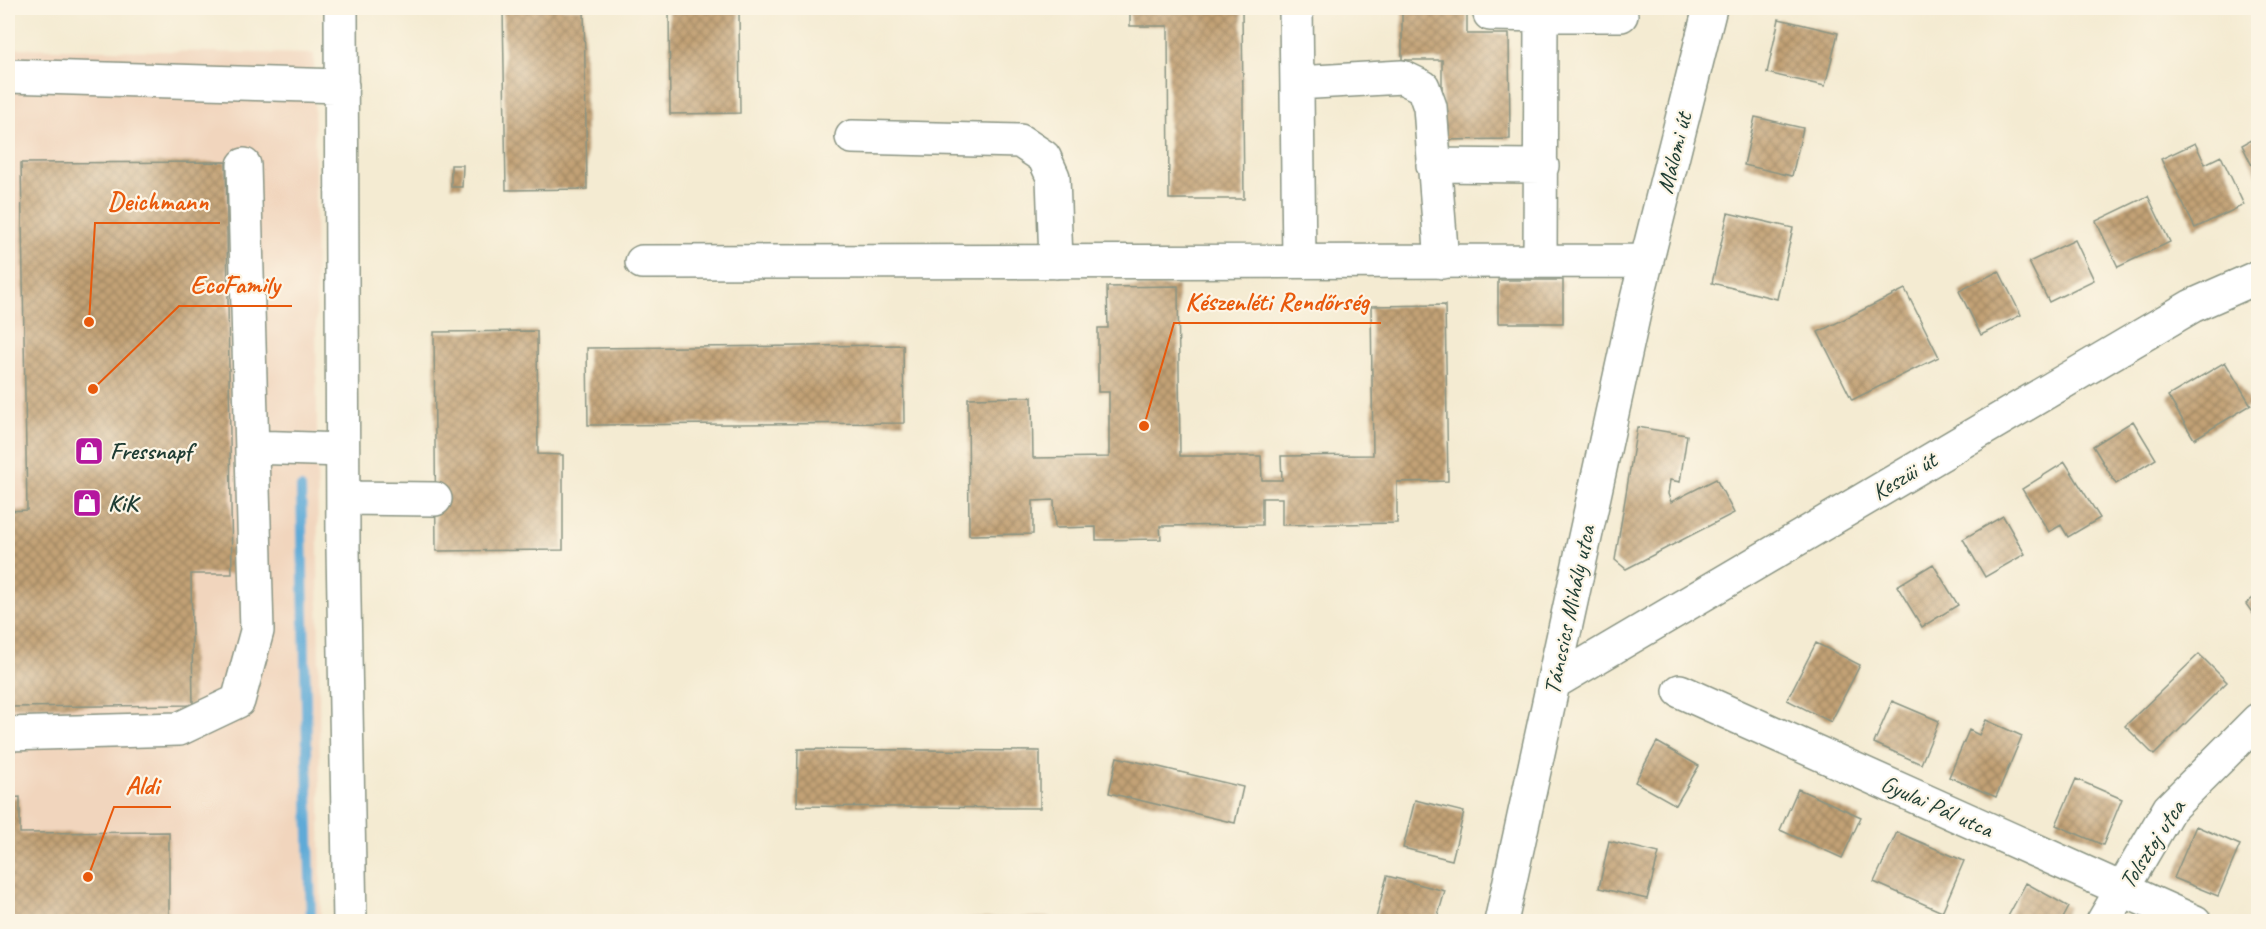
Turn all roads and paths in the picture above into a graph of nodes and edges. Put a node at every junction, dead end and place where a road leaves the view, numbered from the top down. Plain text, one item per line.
1 (1296, 8) edge
2 (1490, 8) edge
3 (1710, 8) edge
4 (1541, 15) junction
5 (1622, 15) dead end
6 (341, 16) edge
7 (8, 76) edge
8 (1297, 82) junction
9 (342, 86) junction
10 (852, 137) dead end
11 (244, 165) dead end
12 (1433, 165) junction
13 (1542, 166) junction
14 (1299, 261) junction
15 (1540, 261) junction
16 (1647, 261) junction
17 (642, 262) dead end
18 (1056, 262) junction
19 (1442, 262) junction
20 (2259, 276) edge
21 (1637, 299) joint
22 (252, 447) junction
23 (342, 450) junction
24 (343, 498) junction
25 (435, 499) dead end
26 (1553, 683) junction
27 (1680, 691) dead end
28 (2259, 720) edge
29 (8, 734) edge
30 (2122, 888) junction
31 (350, 921) edge
32 (1501, 921) edge
33 (2103, 921) edge
34 (2195, 921) edge

1 - 8 street
2 - 4 street
3 - 16 street, Málomi út
4 - 5 street
4 - 13 street
6 - 9 street
7 - 9 street
8 - 12 street
8 - 14 street
9 - 23 street
10 - 18 street
11 - 22 street
12 - 13 street
12 - 19 street
13 - 15 street
14 - 18 street
14 - 19 street
15 - 16 street
15 - 19 street
16 - 21 street, Málomi út
17 - 18 street
20 - 26 street, Keszüi út
21 - 26 street, Táncsics Mihály utca
22 - 23 street
22 - 29 street
23 - 24 street
24 - 25 street
24 - 31 street
26 - 32 street, Táncsics Mihály utca
27 - 30 street, Gyulai Pál utca
28 - 30 street, Tolsztoj utca
30 - 33 street, Tolsztoj utca
30 - 34 street, Gyulai Pál utca

